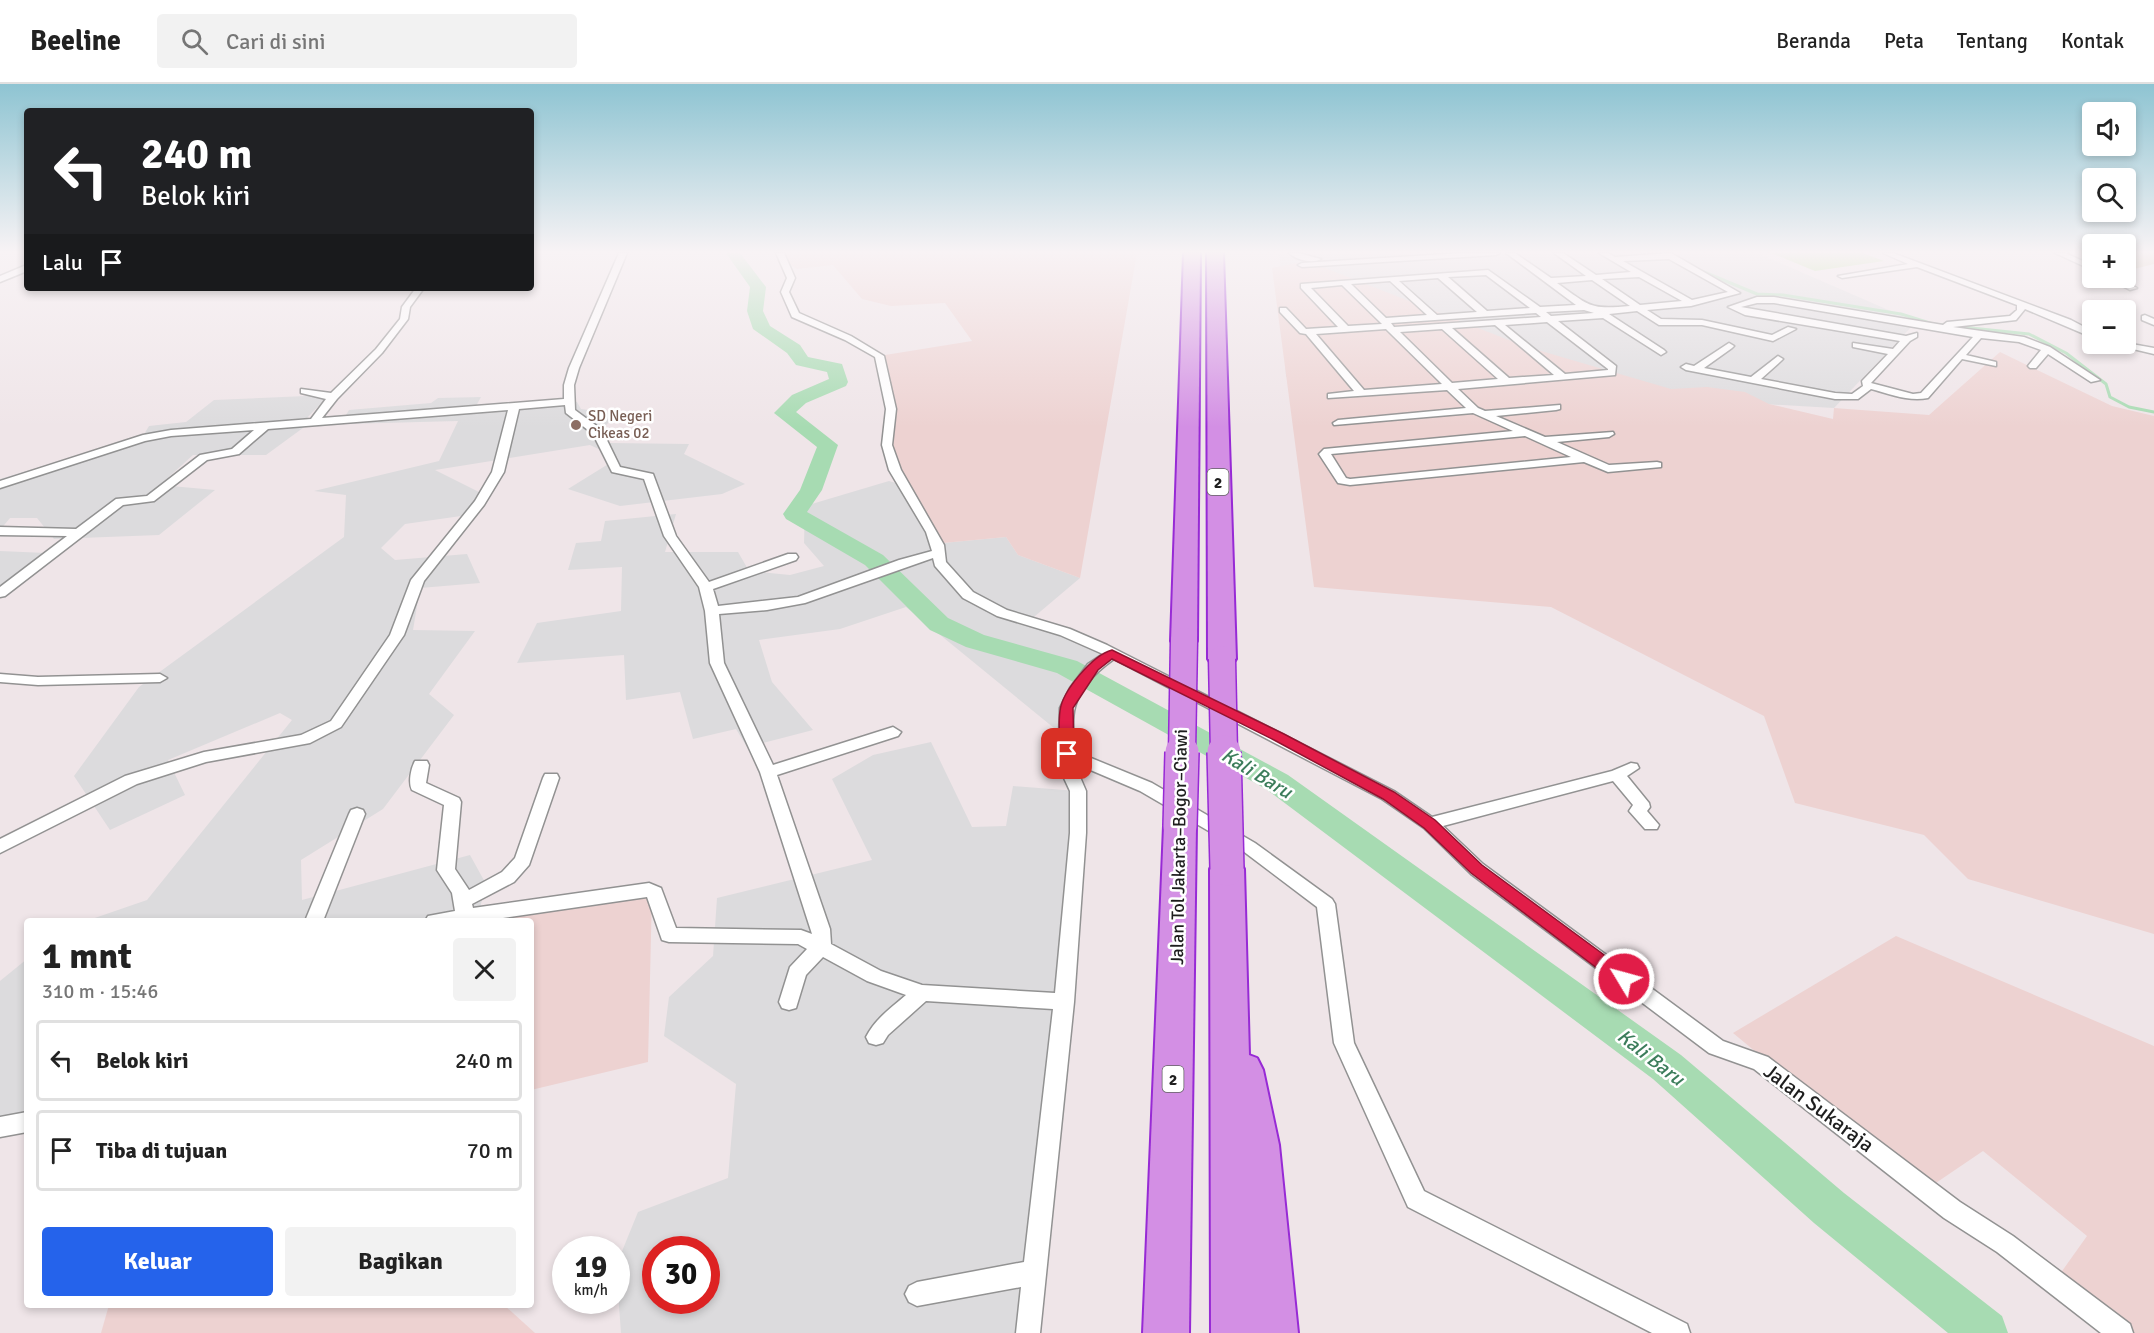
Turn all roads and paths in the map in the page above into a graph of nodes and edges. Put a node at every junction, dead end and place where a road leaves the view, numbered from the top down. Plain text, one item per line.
1 (405, 311) edge
2 (598, 311) edge
3 (793, 311) edge
4 (1190, 311) edge
5 (1215, 311) edge
6 (1284, 311) edge
7 (1329, 311) edge
8 (1373, 311) edge
9 (1428, 311) edge
10 (1482, 311) edge
11 (1522, 311) edge
12 (1540, 311) edge
13 (1598, 311) edge
14 (1619, 311) edge
15 (1643, 311) edge
16 (1750, 311) edge
17 (1846, 311) edge
18 (2021, 311) edge
19 (2038, 311) edge
20 (1603, 313) junction
21 (1485, 314) junction
22 (1434, 317) junction
23 (1548, 318) junction
24 (1694, 321) junction
25 (1496, 322) junction
26 (1659, 322) junction
27 (1388, 326) junction
28 (1444, 326) junction
29 (1928, 327) junction
30 (1346, 329) junction
31 (1791, 329) dead end
32 (2082, 330) edge
33 (1309, 332) junction
34 (1979, 336) junction
35 (1907, 339) junction
36 (1729, 345) dead end
37 (1856, 345) dead end
38 (2136, 348) edge
39 (2047, 349) junction
40 (2154, 351) edge
41 (1661, 352) dead end
42 (1895, 352) junction
43 (1960, 356) junction
44 (1778, 359) dead end
45 (1993, 364) dead end
46 (2033, 366) dead end
47 (1563, 377) junction
48 (1753, 380) junction
49 (2095, 380) dead end
50 (1508, 382) junction
51 (1449, 387) junction
52 (1868, 387) junction
53 (305, 391) dead end
54 (1362, 394) junction
55 (1332, 396) dead end
56 (333, 397) junction
57 (569, 402) junction
58 (1556, 407) dead end
59 (514, 408) junction
60 (1478, 412) junction
61 (314, 422) junction
62 (1338, 423) dead end
63 (266, 425) junction
64 (1526, 433) junction
65 (1609, 434) dead end
66 (1544, 441) junction
67 (1585, 459) junction
68 (1657, 465) dead end
69 (0, 485) edge
70 (0, 531) edge
71 (79, 533) junction
72 (940, 553) junction
73 (792, 557) dead end
74 (706, 587) junction
75 (0, 593) edge
76 (712, 611) junction
77 (1112, 654) junction
78 (0, 678) edge
79 (160, 678) dead end
80 (892, 732) dead end
81 (1067, 754) junction
82 (421, 765) dead end
83 (768, 772) junction
84 (551, 778) dead end
85 (357, 814) dead end
86 (1430, 824) junction
87 (1651, 825) dead end
88 (0, 847) edge
89 (464, 908) junction
90 (315, 918) edge
91 (441, 918) edge
92 (822, 946) junction
93 (922, 993) junction
94 (1228, 1000) junction
95 (789, 1002) dead end
96 (1064, 1002) junction
97 (876, 1037) dead end
98 (24, 1123) edge
99 (0, 1127) edge
100 (1036, 1272) junction
101 (917, 1294) dead end
102 (1028, 1333) edge
103 (1166, 1333) edge
104 (1234, 1333) edge
105 (1275, 1333) edge
106 (1678, 1333) edge
107 (2121, 1333) edge

1 - 56 street
2 - 57 street
3 - 72 street, Jalan Sukaraja
4 - 103 highway, Jalan Tol Jakarta–Bogor–Ciawi / 2, bridge
5 - 94 highway, 2, bridge
6 - 33 street
7 - 30 street
8 - 27 street
9 - 22 street
10 - 21 street
11 - 21 street
12 - 23 street
13 - 20 street
14 - 20 street
15 - 26 street
16 - 35 street
17 - 29 street
18 - 29 street
19 - 32 street
20 - 23 street
20 - 41 street
21 - 22 street
22 - 27 street
23 - 25 street
23 - 47 street
24 - 26 street
24 - 26 street
24 - 31 street
25 - 28 street
25 - 47 street
27 - 28 street
27 - 30 street
27 - 51 street
28 - 50 street
29 - 34 street
29 - 35 street
30 - 33 street
33 - 54 street
34 - 39 street
34 - 43 street
35 - 42 street
36 - 48 street
37 - 42 street
38 - 40 street
39 - 46 street
39 - 49 street
42 - 52 street
43 - 45 street
43 - 52 street
44 - 48 street
47 - 50 street
48 - 52 street
50 - 51 street
51 - 54 street
51 - 60 street
53 - 56 street
54 - 55 street
56 - 61 street
57 - 59 street
57 - 74 street
58 - 60 street
59 - 61 street
59 - 88 street
60 - 62 street
60 - 64 street
61 - 63 street
63 - 69 street
63 - 71 street
64 - 66 street
64 - 67 street
65 - 66 street
66 - 67 street
67 - 68 street
70 - 71 street
71 - 75 street
72 - 76 street
72 - 77 street, Jalan Sukaraja
73 - 74 street
74 - 76 street
76 - 83 street
77 - 81 street
77 - 86 street, Jalan Sukaraja
78 - 79 street
80 - 83 street
81 - 96 street
81 - 106 street
82 - 89 street
83 - 92 street
84 - 89 street
85 - 90 street
86 - 87 street
86 - 107 street, Jalan Sukaraja
89 - 91 street
89 - 92 street
92 - 93 street
92 - 95 street
93 - 96 street
93 - 97 street
94 - 104 highway, 2
94 - 105 highway
96 - 100 street
98 - 99 street
100 - 101 street
100 - 102 street

